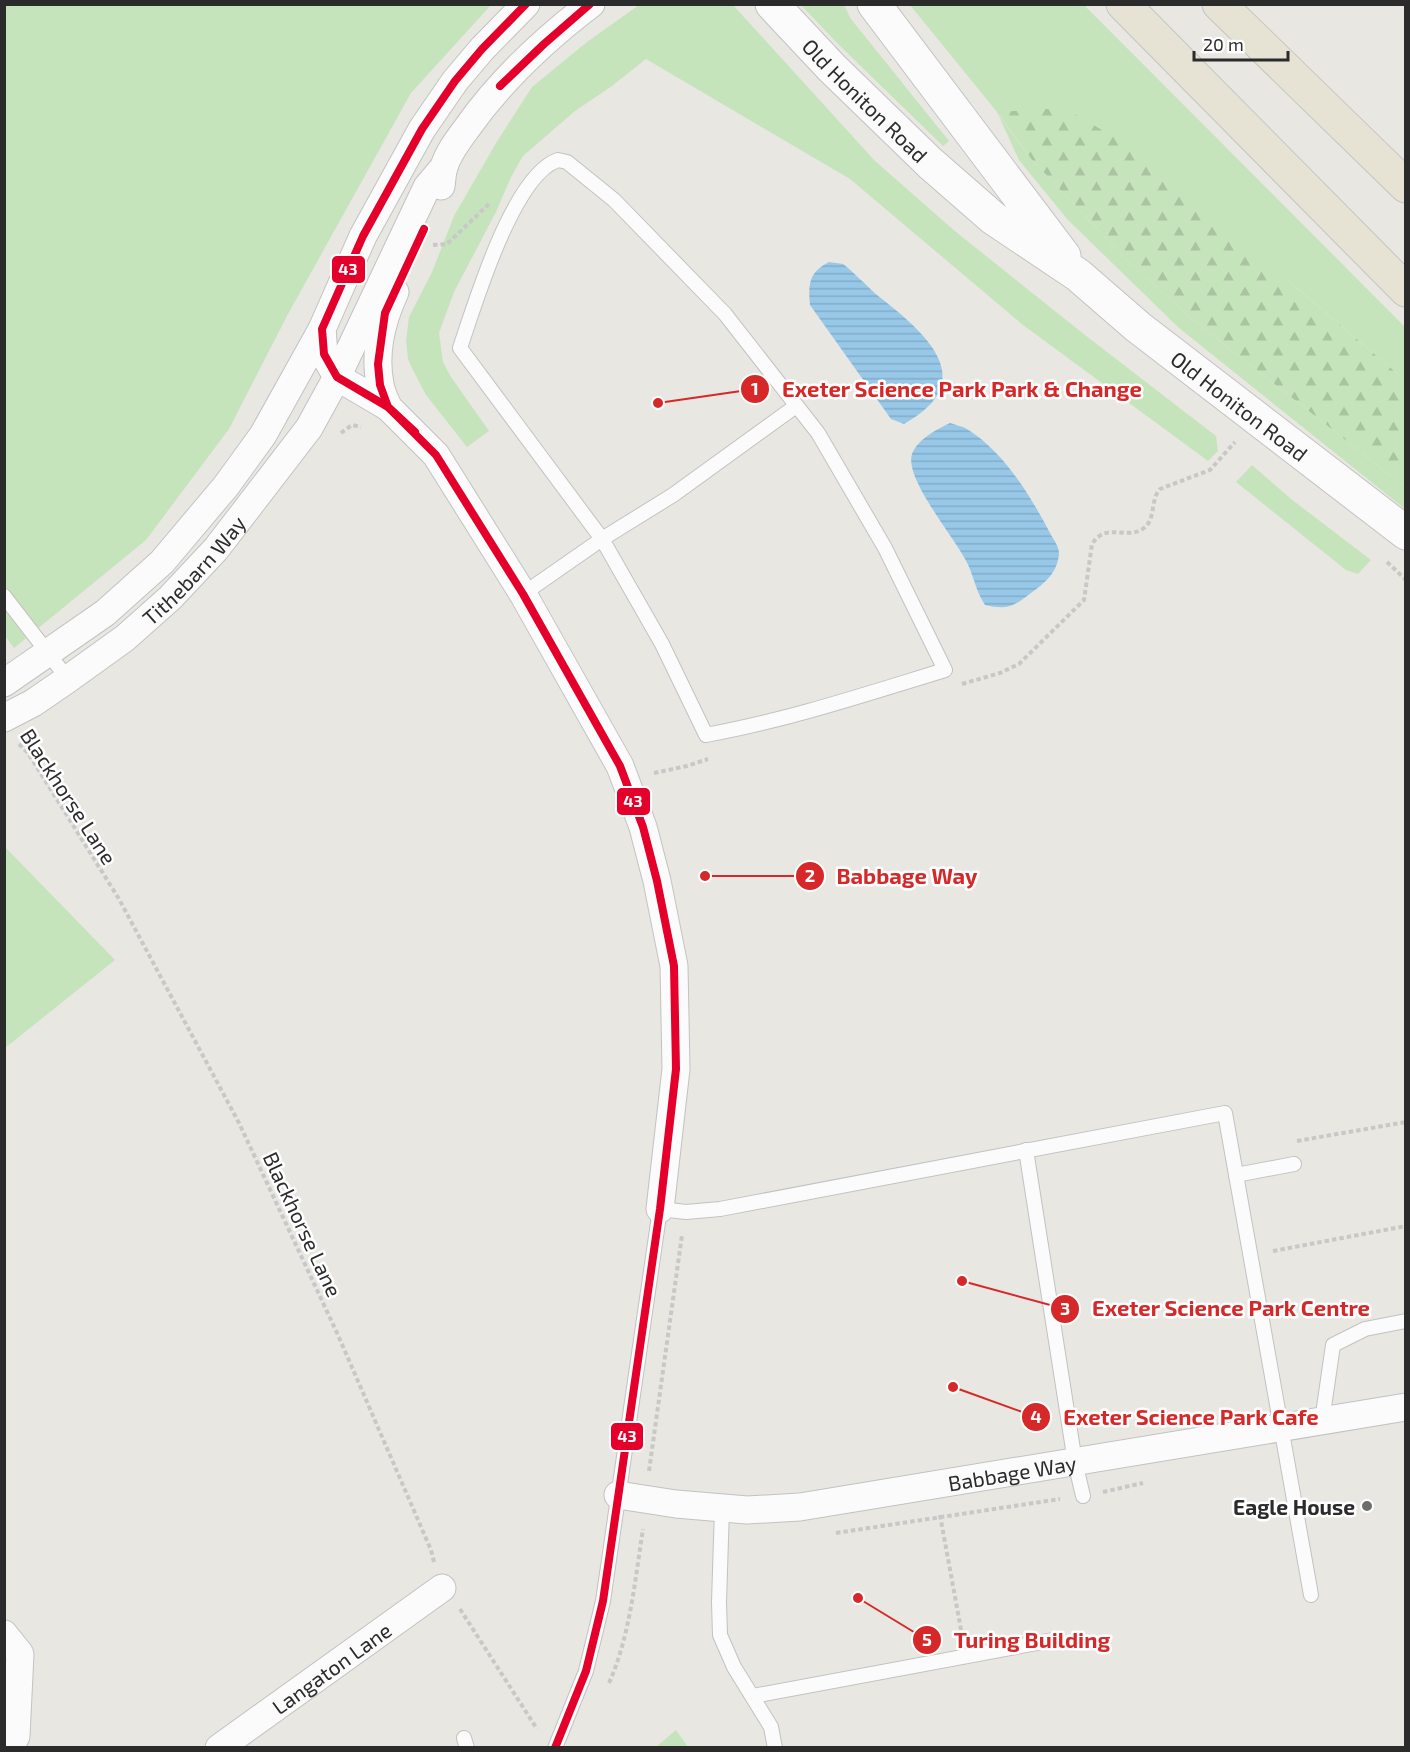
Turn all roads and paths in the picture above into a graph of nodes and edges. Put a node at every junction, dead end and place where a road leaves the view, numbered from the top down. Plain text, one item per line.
1 (526, 4) edge
2 (591, 4) edge
3 (772, 4) edge
4 (874, 4) edge
5 (1123, 4) edge
6 (1219, 4) edge
7 (444, 167) junction
8 (1406, 186) edge
9 (520, 200) junction
10 (433, 245) dead end
11 (1078, 274) junction
12 (1406, 290) edge
13 (322, 329) junction
14 (337, 377) junction
15 (388, 406) junction
16 (796, 406) junction
17 (263, 435) junction
18 (1235, 441) dead end
19 (1406, 533) edge
20 (602, 539) junction
21 (523, 594) junction
22 (4, 596) edge
23 (48, 655) junction
24 (68, 680) junction
25 (4, 683) edge
26 (956, 686) dead end
27 (8, 728) edge
28 (713, 758) dead end
29 (648, 775) dead end
30 (1406, 1122) edge
31 (1291, 1142) dead end
32 (1026, 1150) junction
33 (1294, 1164) dead end
34 (1236, 1175) junction
35 (673, 1210) junction
36 (1406, 1227) edge
37 (1251, 1255) junction
38 (1406, 1321) edge
39 (1406, 1407) edge
40 (1322, 1421) junction
41 (1281, 1428) junction
42 (1075, 1462) junction
43 (933, 1485) junction
44 (618, 1495) junction
45 (1083, 1496) dead end
46 (646, 1500) junction
47 (722, 1508) junction
48 (644, 1528) dead end
49 (442, 1588) junction
50 (1311, 1595) dead end
51 (4, 1634) edge
52 (1053, 1640) dead end
53 (966, 1657) junction
54 (753, 1696) junction
55 (543, 1738) dead end
56 (10, 1748) edge
57 (219, 1748) edge
58 (555, 1748) edge
59 (774, 1748) edge

1 - 13 street, Tithebarn Way
2 - 7 street, Tithebarn Way
3 - 11 street, Old Honiton Road
4 - 11 street, Old Honiton Road
5 - 12 highway
6 - 8 highway
7 - 14 street, Tithebarn Way
7 - 15 street, Tithebarn Way
9 - 10 path
9 - 16 lane
9 - 20 lane
11 - 19 street, Old Honiton Road
13 - 14 street
13 - 17 street, Tithebarn Way
14 - 15 street
14 - 17 street, Tithebarn Way
14 - 24 street, Tithebarn Way
15 - 21 street
16 - 20 lane
16 - 20 lane
17 - 23 street, Tithebarn Way
18 - 26 path
20 - 21 lane
21 - 35 street
22 - 23 lane
23 - 24 lane
23 - 25 street, Tithebarn Way
24 - 27 street, Tithebarn Way
27 - 49 path, Blackhorse Lane
28 - 29 path
30 - 31 path
32 - 34 lane
32 - 35 lane
32 - 42 lane
33 - 34 lane
34 - 37 lane
35 - 44 lane
35 - 46 path
36 - 37 path
37 - 41 lane
38 - 40 lane
39 - 40 street, Babbage Way
40 - 41 street, Babbage Way
41 - 42 street, Babbage Way
41 - 50 lane
42 - 43 street, Babbage Way
42 - 45 lane
43 - 47 street, Babbage Way
43 - 53 path
44 - 46 street, Babbage Way
44 - 58 lane
46 - 47 street, Babbage Way
46 - 48 path
47 - 54 lane
49 - 55 path, Blackhorse Lane
49 - 57 street, Langaton Lane
51 - 56 street
52 - 53 lane
53 - 54 lane
54 - 59 lane

